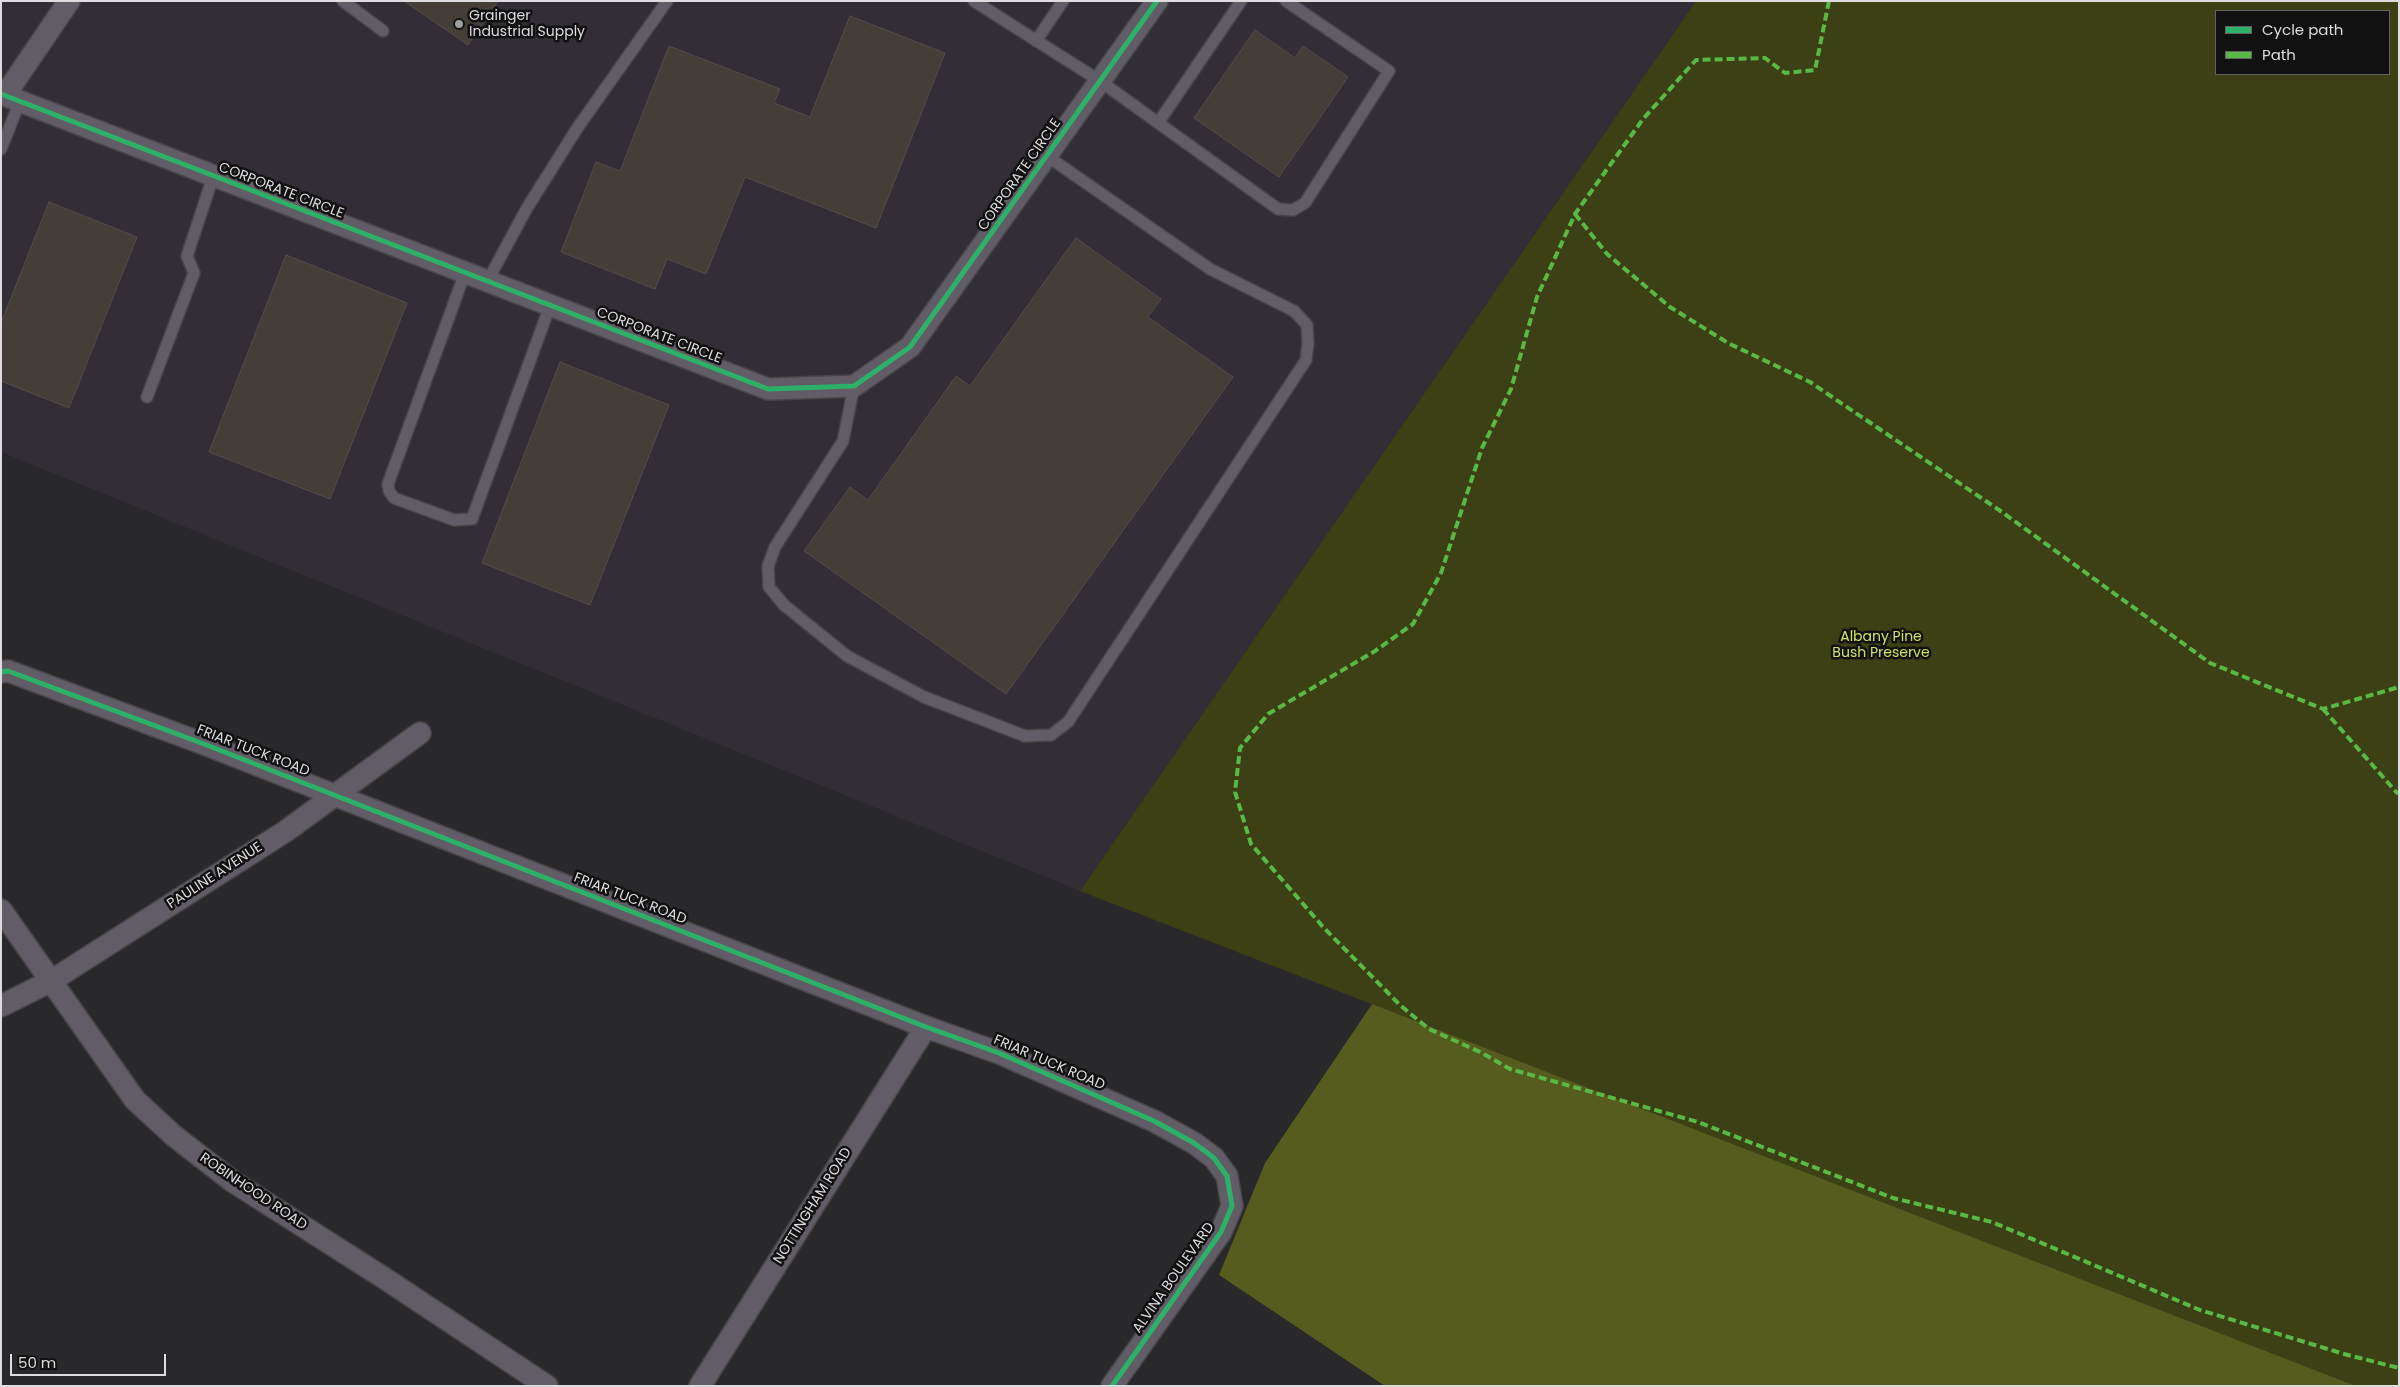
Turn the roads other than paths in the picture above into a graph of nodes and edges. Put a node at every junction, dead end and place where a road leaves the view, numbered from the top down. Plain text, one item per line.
1 (69, 1) edge
2 (343, 1) edge
3 (667, 1) edge
4 (974, 1) edge
5 (1063, 1) edge
6 (1157, 1) edge
7 (1241, 1) edge
8 (1286, 1) edge
9 (383, 31) dead end
10 (1036, 41) junction
11 (1100, 81) junction
12 (8, 97) edge
13 (1158, 123) junction
14 (1, 149) edge
15 (1047, 156) junction
16 (213, 177) junction
17 (465, 273) junction
18 (487, 282) junction
19 (550, 306) junction
20 (854, 386) junction
21 (147, 397) dead end
22 (5, 671) edge
23 (420, 733) dead end
24 (334, 795) junction
25 (1, 910) edge
26 (50, 981) junction
27 (1, 1006) edge
28 (926, 1026) junction
29 (1227, 1176) joint
30 (1119, 1383) edge
31 (547, 1386) edge
32 (700, 1386) edge

1 - 12 street
2 - 9 lane
3 - 18 lane
4 - 10 lane
5 - 10 lane
6 - 11 street, CORPORATE CIRCLE
7 - 13 lane
8 - 13 lane
10 - 11 lane
11 - 13 lane
11 - 15 street, CORPORATE CIRCLE
12 - 14 lane
12 - 16 street, CORPORATE CIRCLE
15 - 20 street, CORPORATE CIRCLE
15 - 20 lane
16 - 17 street, CORPORATE CIRCLE
16 - 21 lane
17 - 18 street, CORPORATE CIRCLE
17 - 19 lane
18 - 19 street, CORPORATE CIRCLE
19 - 20 street, CORPORATE CIRCLE
22 - 24 street, FRIAR TUCK ROAD
23 - 24 street, PAULINE AVENUE
24 - 26 street, PAULINE AVENUE
24 - 28 street, FRIAR TUCK ROAD
25 - 26 street, ROBINHOOD ROAD
26 - 27 street, PAULINE AVENUE
26 - 31 street, ROBINHOOD ROAD
28 - 29 street, FRIAR TUCK ROAD
28 - 32 street, NOTTINGHAM ROAD
29 - 30 street, ALVINA BOULEVARD

